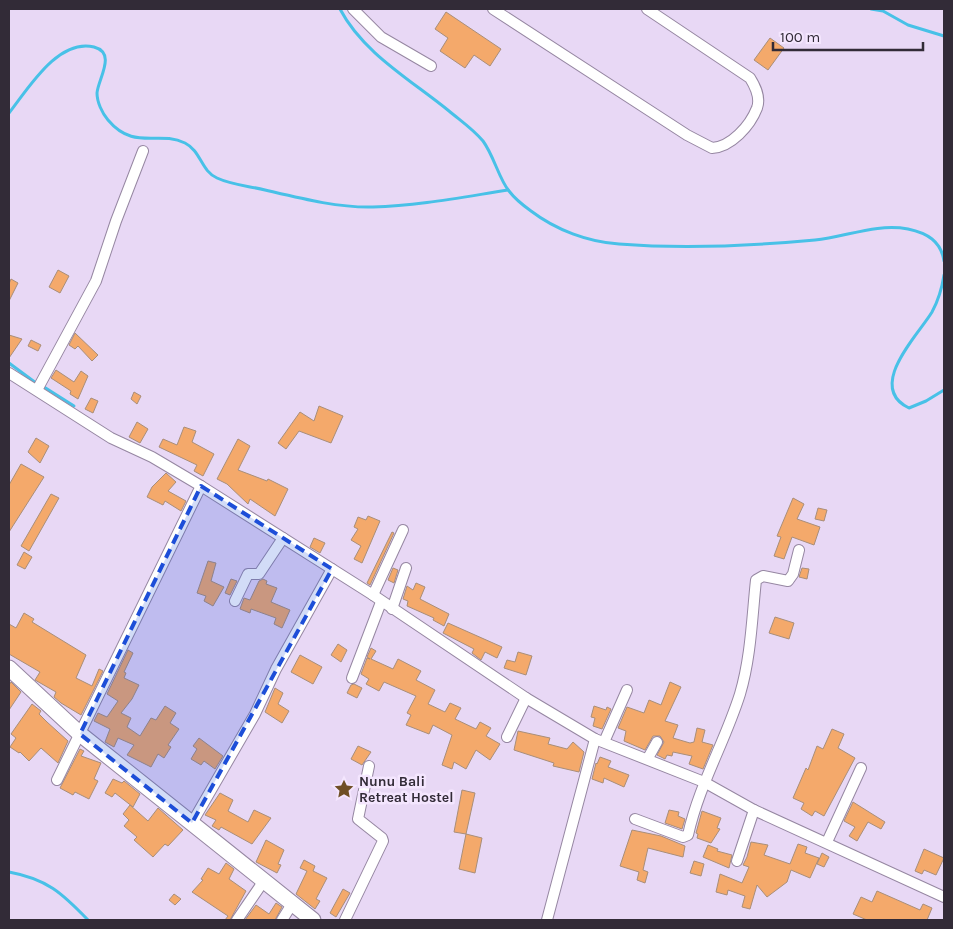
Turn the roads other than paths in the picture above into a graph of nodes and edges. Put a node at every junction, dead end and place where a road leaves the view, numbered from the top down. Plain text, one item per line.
1 (353, 9) edge
2 (494, 9) edge
3 (647, 9) edge
4 (431, 66) dead end
5 (143, 151) dead end
6 (9, 373) edge
7 (37, 390) junction
8 (201, 486) junction
9 (403, 530) dead end
10 (283, 538) junction
11 (799, 550) dead end
12 (406, 568) dead end
13 (332, 569) junction
14 (377, 599) junction
15 (235, 601) dead end
16 (392, 608) junction
17 (9, 668) edge
18 (352, 678) dead end
19 (627, 690) dead end
20 (526, 698) junction
21 (82, 729) junction
22 (507, 737) dead end
23 (600, 741) junction
24 (657, 742) dead end
25 (648, 758) junction
26 (368, 766) dead end
27 (861, 768) dead end
28 (57, 780) dead end
29 (704, 782) junction
30 (754, 810) junction
31 (635, 819) dead end
32 (193, 822) junction
33 (827, 842) junction
34 (737, 861) dead end
35 (263, 882) junction
36 (944, 897) edge
37 (292, 904) junction
38 (237, 920) edge
39 (282, 920) edge
40 (313, 920) edge
41 (345, 920) edge
42 (547, 920) edge

1 - 4 street
2 - 3 street
5 - 7 street
6 - 7 street
7 - 8 street
8 - 10 street
8 - 21 street
9 - 14 street
10 - 13 street
10 - 15 street
11 - 29 street
12 - 16 street
13 - 14 street
13 - 32 street
14 - 16 street
14 - 18 street
16 - 20 street
17 - 21 street
19 - 23 street
20 - 22 street
20 - 23 street
21 - 28 street
21 - 32 street
23 - 25 street
23 - 42 street
24 - 25 street
25 - 29 street
26 - 41 street
27 - 33 street
29 - 30 street
29 - 31 street
30 - 33 street
30 - 34 street
32 - 35 street
33 - 36 street
35 - 37 street
35 - 38 street
37 - 39 street
37 - 40 street

